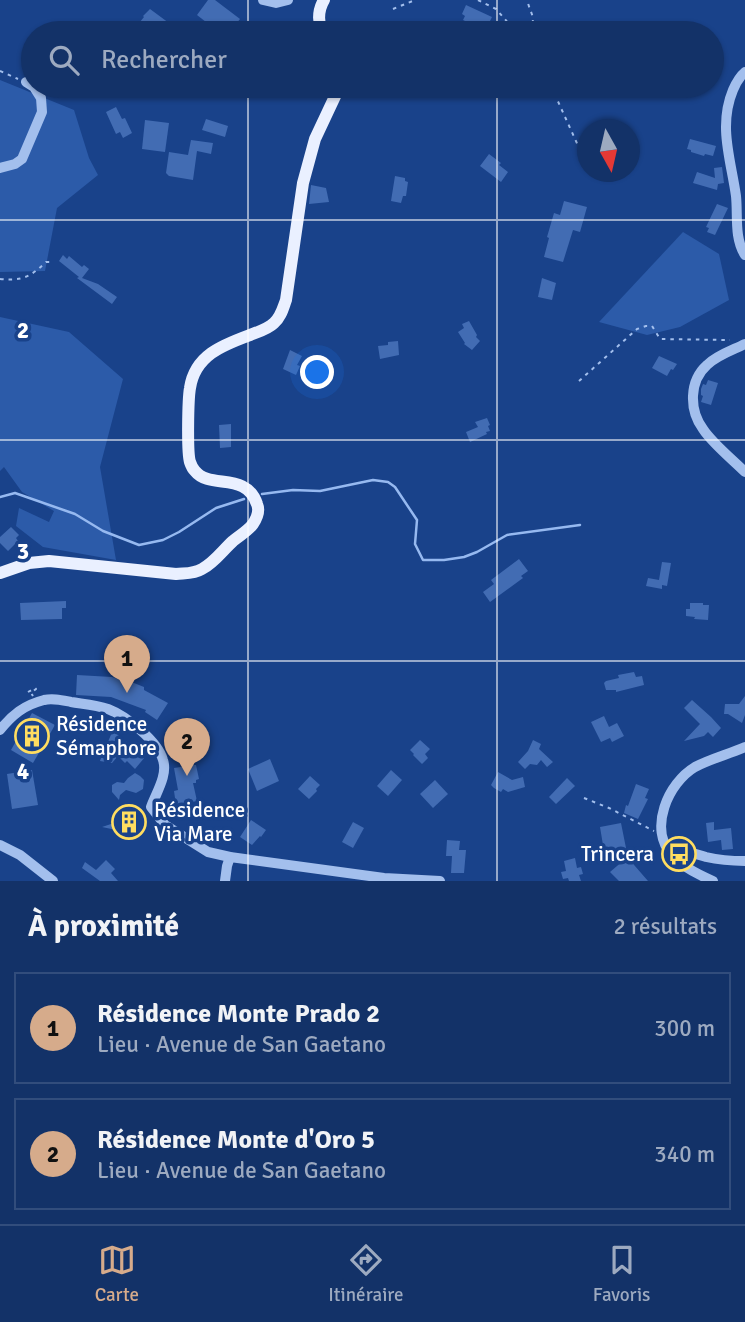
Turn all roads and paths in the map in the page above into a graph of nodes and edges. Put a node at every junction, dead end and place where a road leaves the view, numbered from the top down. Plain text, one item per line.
1 (264, 0) edge
2 (288, 0) edge
3 (322, 0) edge
4 (415, 0) edge
5 (478, 0) edge
6 (527, 0) edge
7 (394, 9) dead end
8 (319, 21) edge
9 (506, 21) edge
10 (532, 21) edge
11 (0, 71) edge
12 (745, 72) edge
13 (21, 80) edge
14 (41, 98) edge
15 (334, 98) edge
16 (556, 98) edge
17 (577, 143) edge
18 (0, 168) edge
19 (745, 255) edge
20 (53, 262) dead end
21 (0, 279) edge
22 (731, 340) dead end
23 (745, 344) edge
24 (579, 381) dead end
25 (745, 472) edge
26 (0, 573) edge
27 (0, 730) edge
28 (745, 747) edge
29 (584, 798) dead end
30 (662, 833) junction
31 (0, 845) edge
32 (667, 848) junction
33 (230, 857) junction
34 (745, 861) edge
35 (53, 881) edge
36 (225, 881) edge
37 (440, 881) edge
38 (713, 881) edge

1 - 2 street
3 - 8 main road
4 - 7 path
5 - 9 path
6 - 10 path
11 - 13 path
12 - 19 street
14 - 18 street
15 - 26 main road
16 - 17 path
20 - 21 path
22 - 24 path
23 - 25 street
27 - 33 street
28 - 30 street
29 - 30 path
30 - 32 street
31 - 35 street
32 - 34 street
32 - 38 street
33 - 36 street
33 - 37 street

